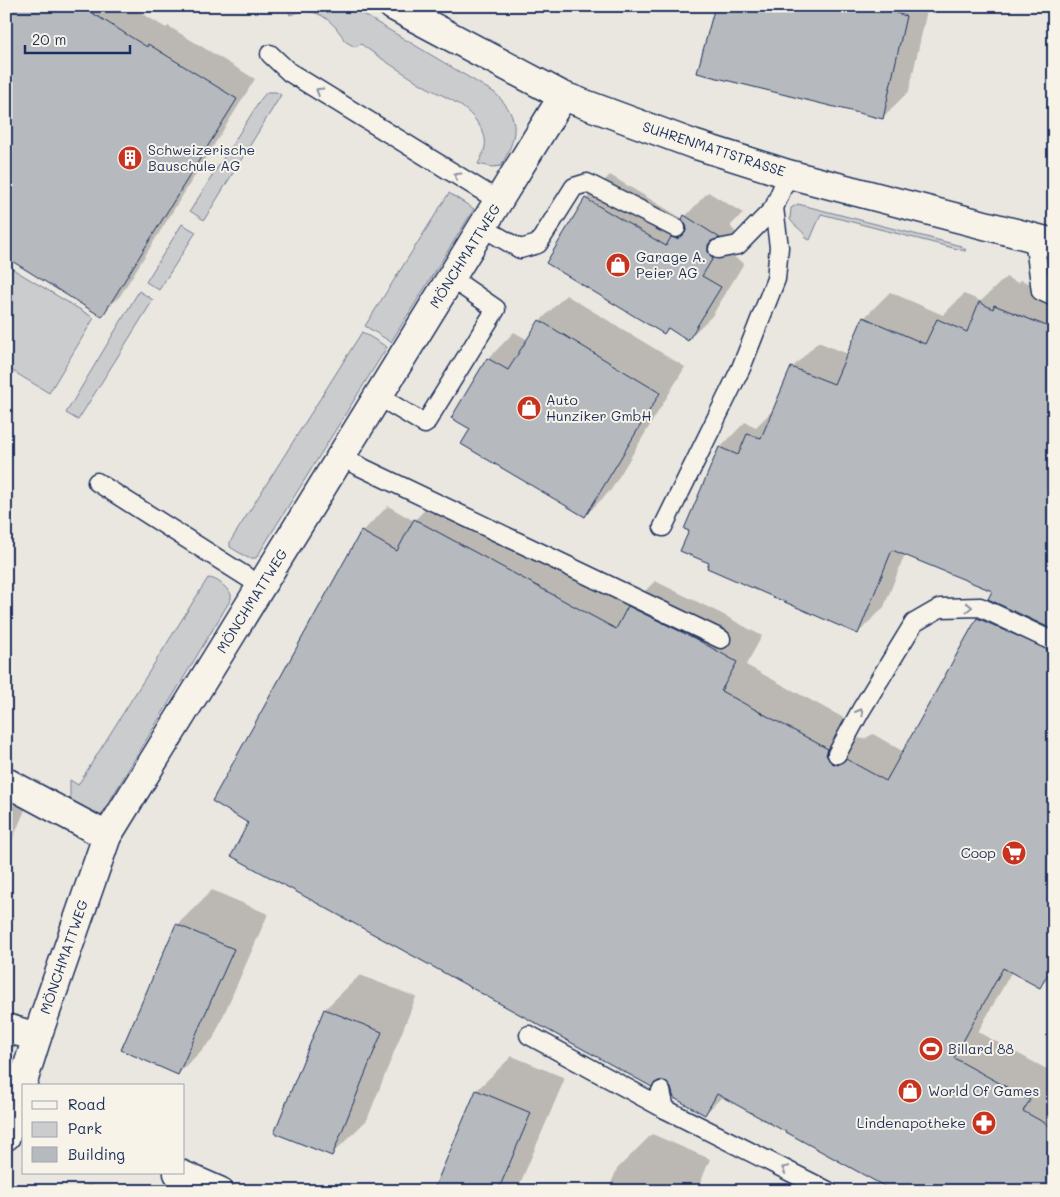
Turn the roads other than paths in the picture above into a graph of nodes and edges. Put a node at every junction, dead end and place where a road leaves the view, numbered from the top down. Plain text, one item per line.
1 (393, 6) edge
2 (270, 54) dead end
3 (563, 96) junction
4 (788, 174) junction
5 (499, 201) junction
6 (774, 208) junction
7 (482, 227) junction
8 (676, 228) dead end
9 (1044, 240) edge
10 (718, 249) dead end
11 (451, 278) junction
12 (1054, 296) edge
13 (378, 396) junction
14 (340, 457) junction
15 (97, 482) dead end
16 (663, 527) dead end
17 (261, 586) junction
18 (722, 639) dead end
19 (1054, 642) edge
20 (837, 754) dead end
21 (6, 782) edge
22 (107, 836) junction
23 (6, 1028) edge
24 (529, 1035) dead end
25 (37, 1037) junction
26 (26, 1084) edge
27 (660, 1092) dead end
28 (20, 1107) edge
29 (665, 1109) junction
30 (6, 1136) edge
31 (180, 1174) edge
32 (220, 1191) edge
33 (828, 1191) edge

1 - 3 street, SUHRENMATTSTRASSE
5 -> 2 lane
3 - 4 street, SUHRENMATTSTRASSE
3 - 5 street, MÖNCHMATTWEG
4 - 6 lane
4 - 9 street, SUHRENMATTSTRASSE
5 - 7 street, MÖNCHMATTWEG
6 - 10 lane
6 - 16 lane
7 - 8 lane
7 - 11 street, MÖNCHMATTWEG
9 - 12 lane
11 - 13 street, MÖNCHMATTWEG
11 - 13 lane
13 - 14 street, MÖNCHMATTWEG
14 - 17 street, MÖNCHMATTWEG
14 - 18 lane
15 - 17 lane
17 - 22 street, MÖNCHMATTWEG
20 -> 19 lane
21 - 22 street
22 - 25 street, MÖNCHMATTWEG
23 - 25 street
24 - 29 lane
25 - 26 street, MÖNCHMATTWEG
27 - 29 lane
28 - 30 street, MÖNCHMATTWEG
33 -> 29 lane
31 - 32 street

